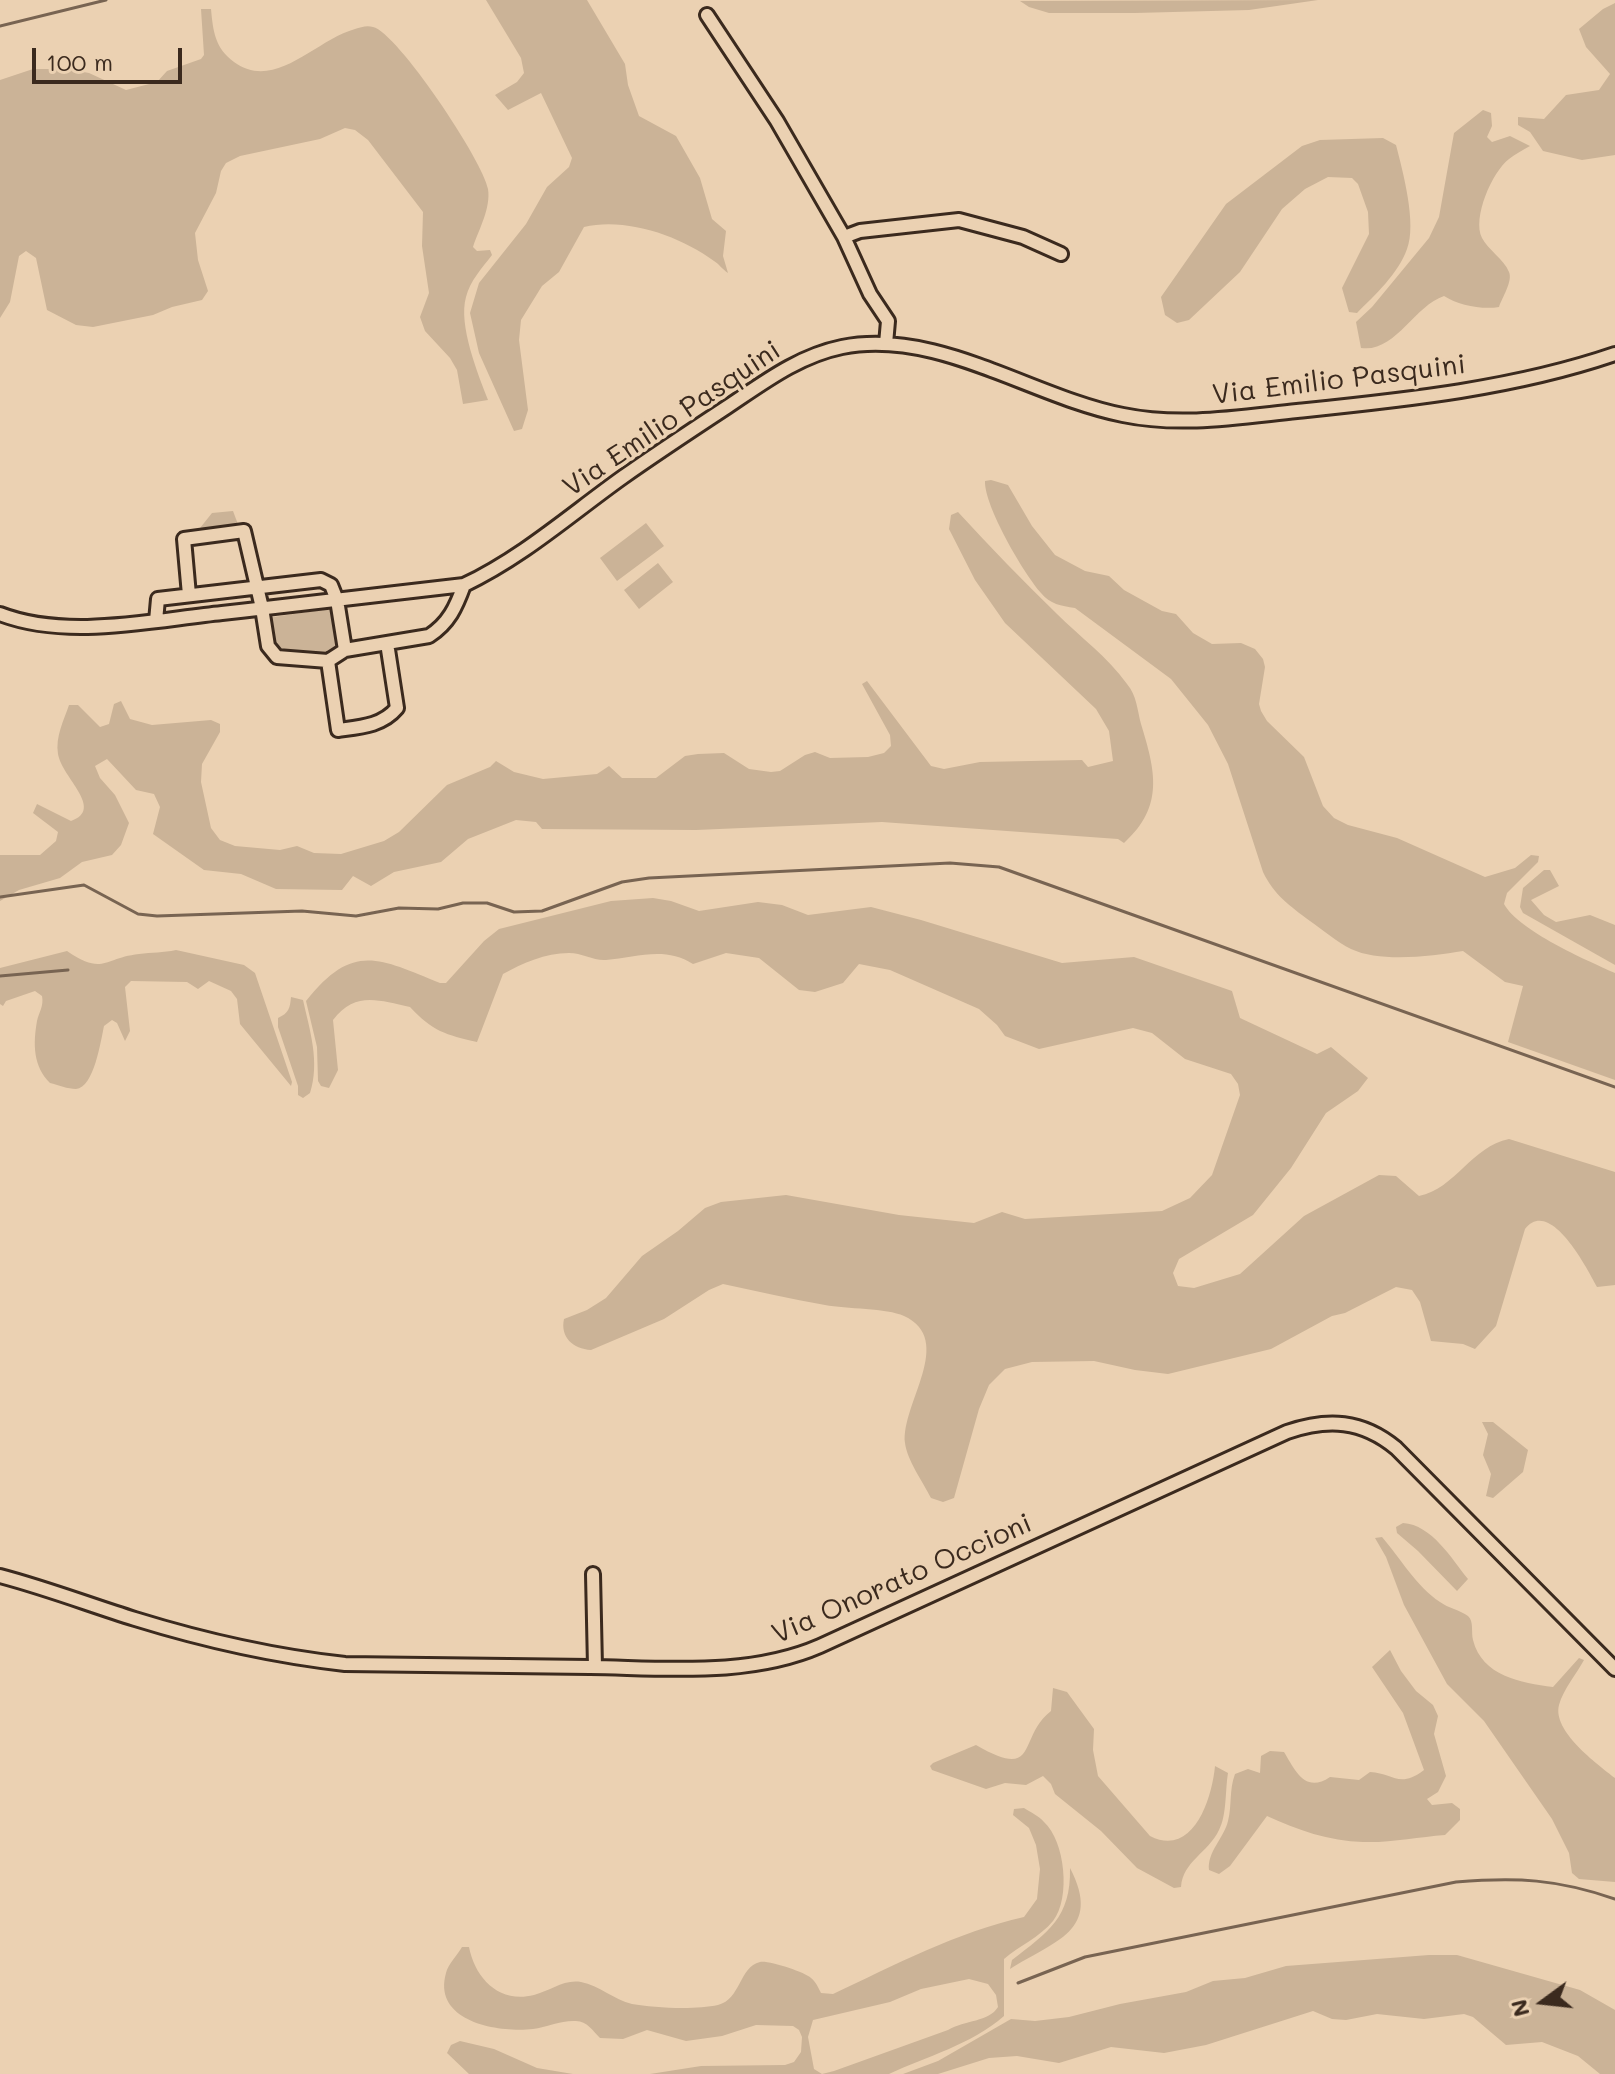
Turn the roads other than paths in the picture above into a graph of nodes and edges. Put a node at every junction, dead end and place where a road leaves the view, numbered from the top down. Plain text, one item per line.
1 (707, 15) dead end
2 (844, 237) junction
3 (1061, 254) dead end
4 (886, 344) junction
5 (1615, 354) edge
6 (464, 585) junction
7 (257, 586) junction
8 (189, 595) junction
9 (337, 600) junction
10 (262, 608) junction
11 (0, 614) edge
12 (156, 621) junction
13 (387, 643) junction
14 (345, 650) junction
15 (328, 661) junction
16 (593, 1574) dead end
17 (0, 1576) edge
18 (595, 1667) junction
19 (1615, 1669) edge

1 - 2 street
2 - 3 street
2 - 4 street
4 - 5 street, Via Emilio Pasquini
4 - 6 street, Via Emilio Pasquini
6 - 9 street, Via Emilio Pasquini
6 - 13 street
7 - 8 street
7 - 8 street
7 - 9 street
7 - 10 street
8 - 12 street
9 - 10 street, Via Emilio Pasquini
9 - 14 street
10 - 12 street, Via Emilio Pasquini
10 - 15 street
11 - 12 street, Via Emilio Pasquini
13 - 14 street
13 - 15 street
14 - 15 street
16 - 18 street
17 - 18 street, Via Onorato Occioni
18 - 19 street, Via Onorato Occioni

